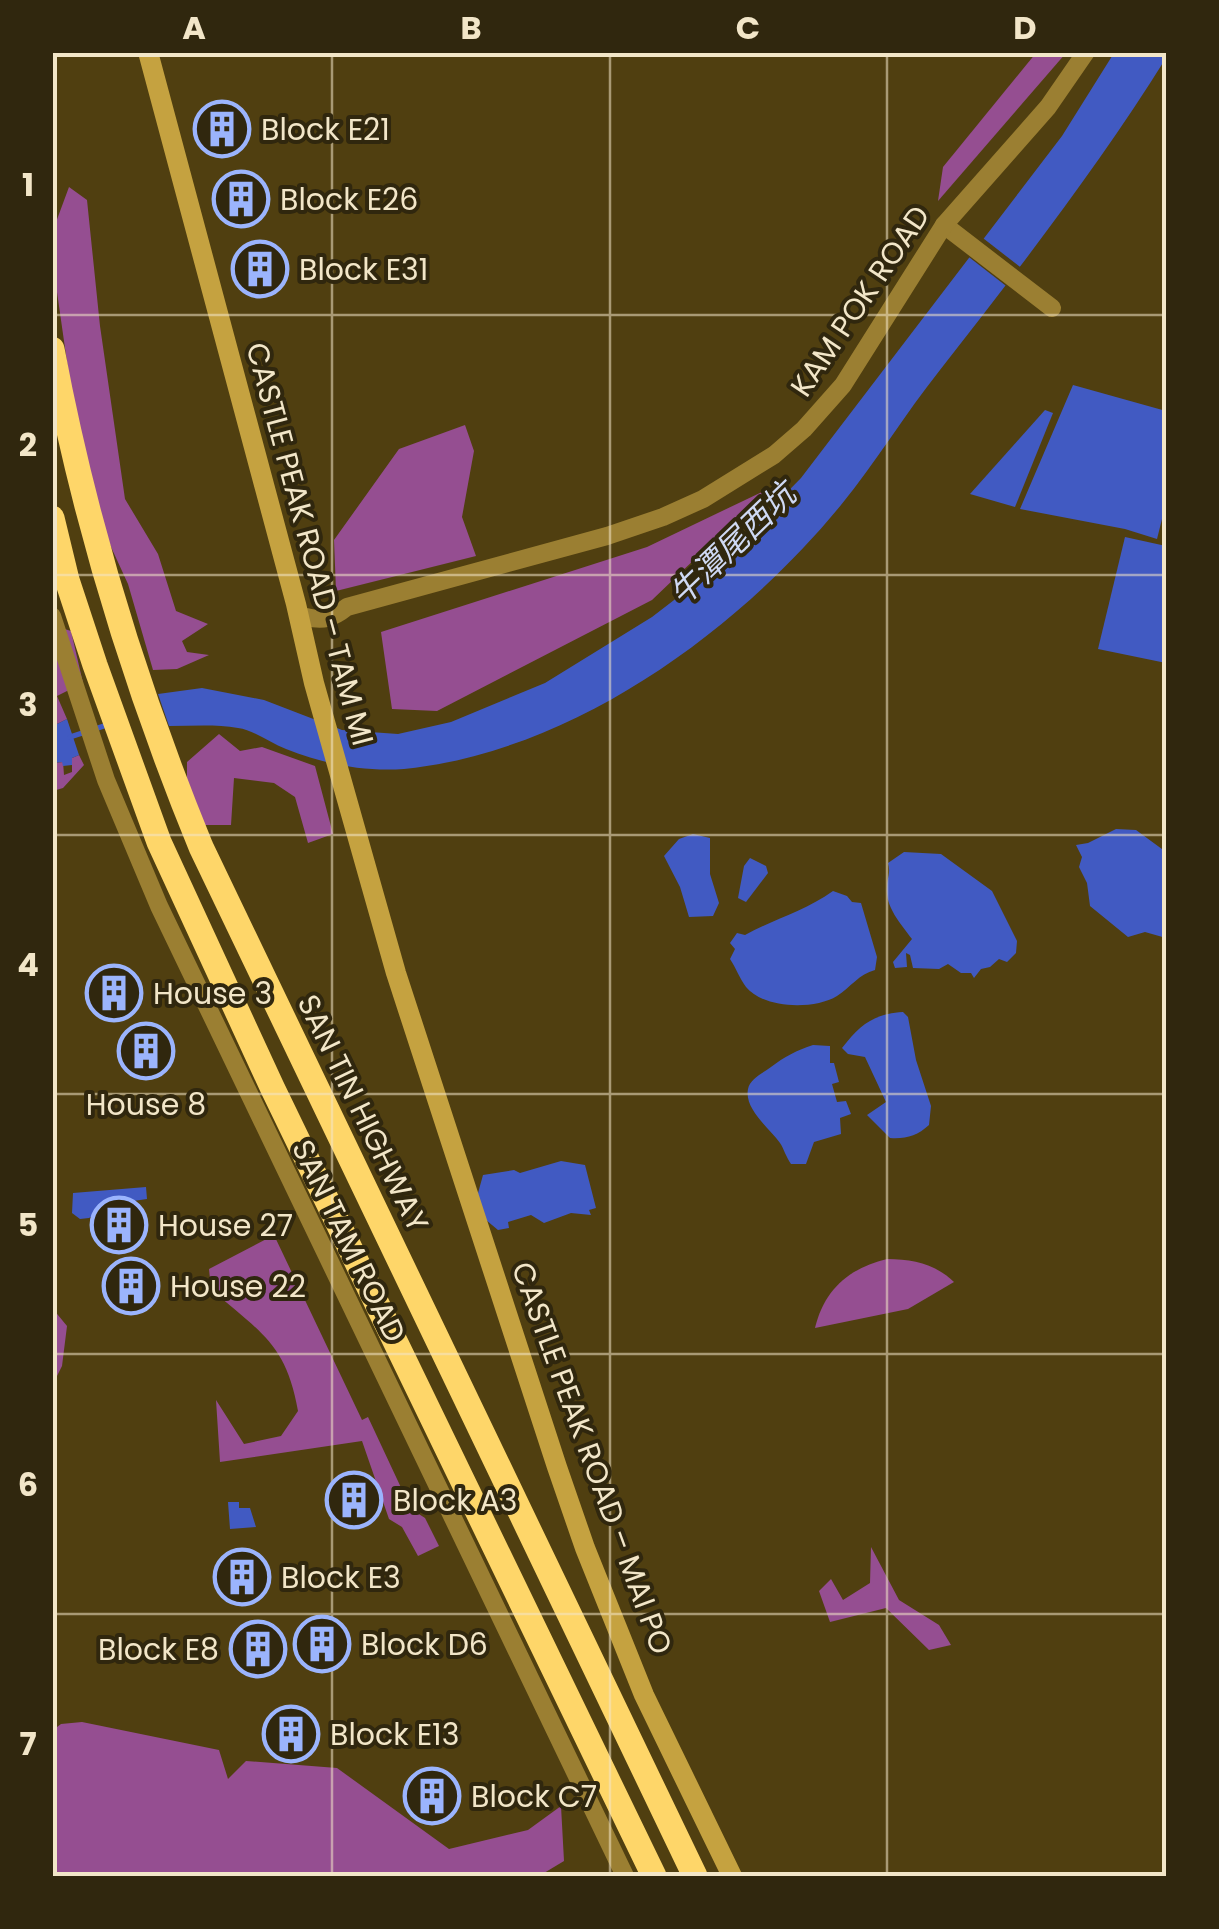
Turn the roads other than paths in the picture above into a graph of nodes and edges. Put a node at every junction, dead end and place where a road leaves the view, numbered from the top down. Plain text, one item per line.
1 (148, 52) edge
2 (1086, 52) edge
3 (951, 230) junction
4 (1052, 308) dead end
5 (52, 349) edge
6 (52, 518) edge
7 (52, 616) edge
8 (303, 617) junction
9 (420, 1050) joint
10 (625, 1876) edge
11 (654, 1876) edge
12 (694, 1876) edge
13 (732, 1876) edge

1 - 8 main road, CASTLE PEAK ROAD – TAM MI
2 - 3 street, KAM POK ROAD
3 - 4 street
3 - 8 street, KAM POK ROAD
5 - 12 highway, SAN TIN HIGHWAY
6 - 11 highway
7 - 10 street, SAN TAM ROAD
8 - 9 main road, CASTLE PEAK ROAD – TAM MI
9 - 13 main road, CASTLE PEAK ROAD – MAI PO

